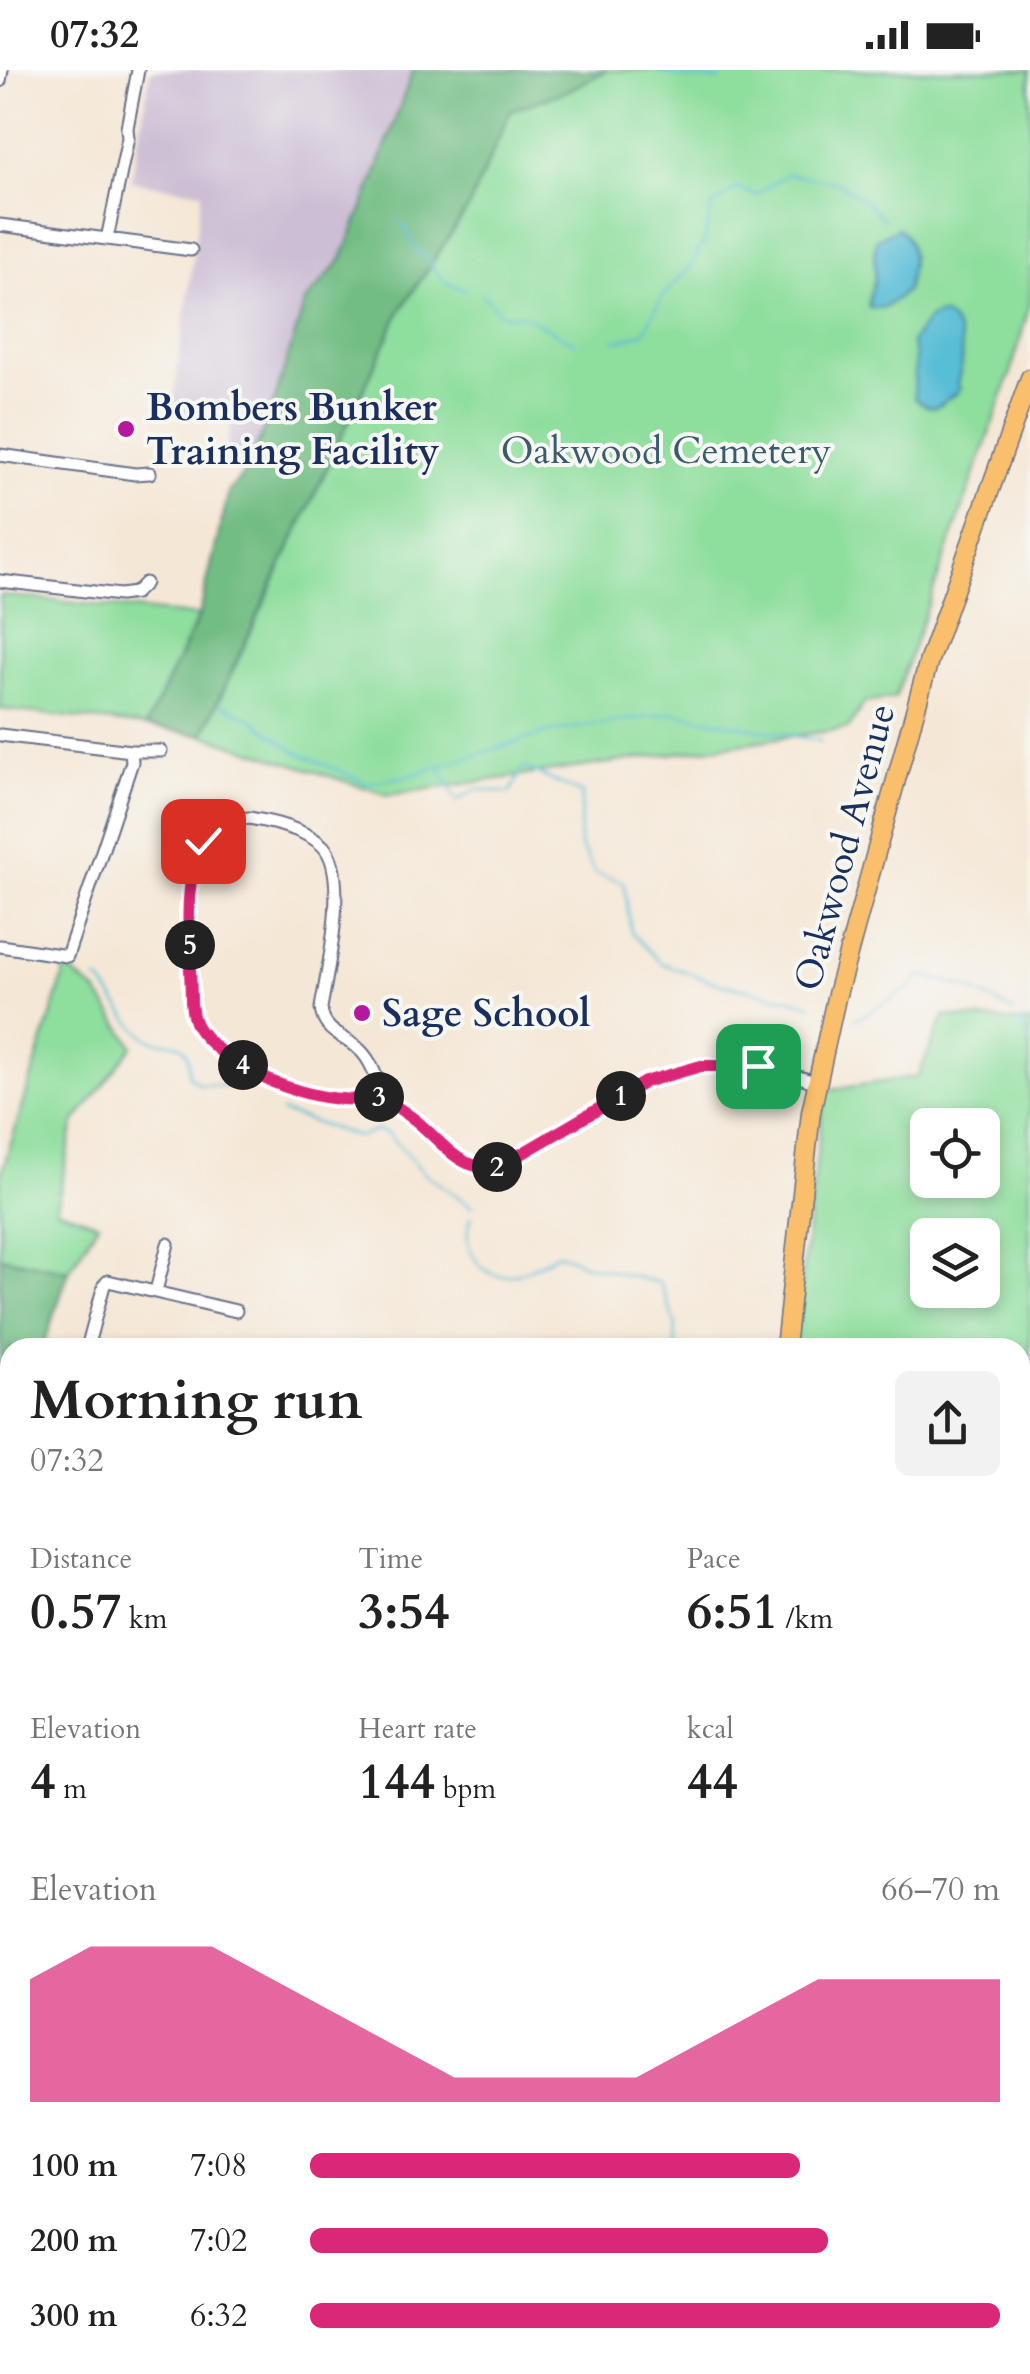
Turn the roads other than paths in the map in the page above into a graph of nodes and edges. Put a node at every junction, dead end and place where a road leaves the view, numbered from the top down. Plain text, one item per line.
1 (2, 70) edge
2 (138, 70) edge
3 (0, 80) edge
4 (0, 225) edge
5 (107, 240) junction
6 (191, 250) dead end
7 (1030, 378) edge
8 (1025, 410) edge
9 (0, 456) edge
10 (150, 473) dead end
11 (0, 581) edge
12 (145, 583) dead end
13 (0, 735) edge
14 (131, 751) junction
15 (162, 751) dead end
16 (0, 946) edge
17 (816, 1082) junction
18 (382, 1096) junction
19 (168, 1244) dead end
20 (156, 1291) junction
21 (236, 1311) dead end
22 (89, 1338) edge
23 (786, 1338) edge
24 (1030, 1879) edge
25 (1030, 1890) edge

1 - 3 street
2 - 5 street
4 - 5 street
5 - 6 street
7 - 8 main road, Oakwood Avenue
8 - 17 main road, Oakwood Avenue
9 - 10 street
11 - 12 street
13 - 14 street
14 - 15 street
14 - 16 street
17 - 18 street
17 - 23 main road, Oakwood Avenue
18 - 18 street
19 - 20 street
20 - 21 street
20 - 22 street
24 - 25 street

